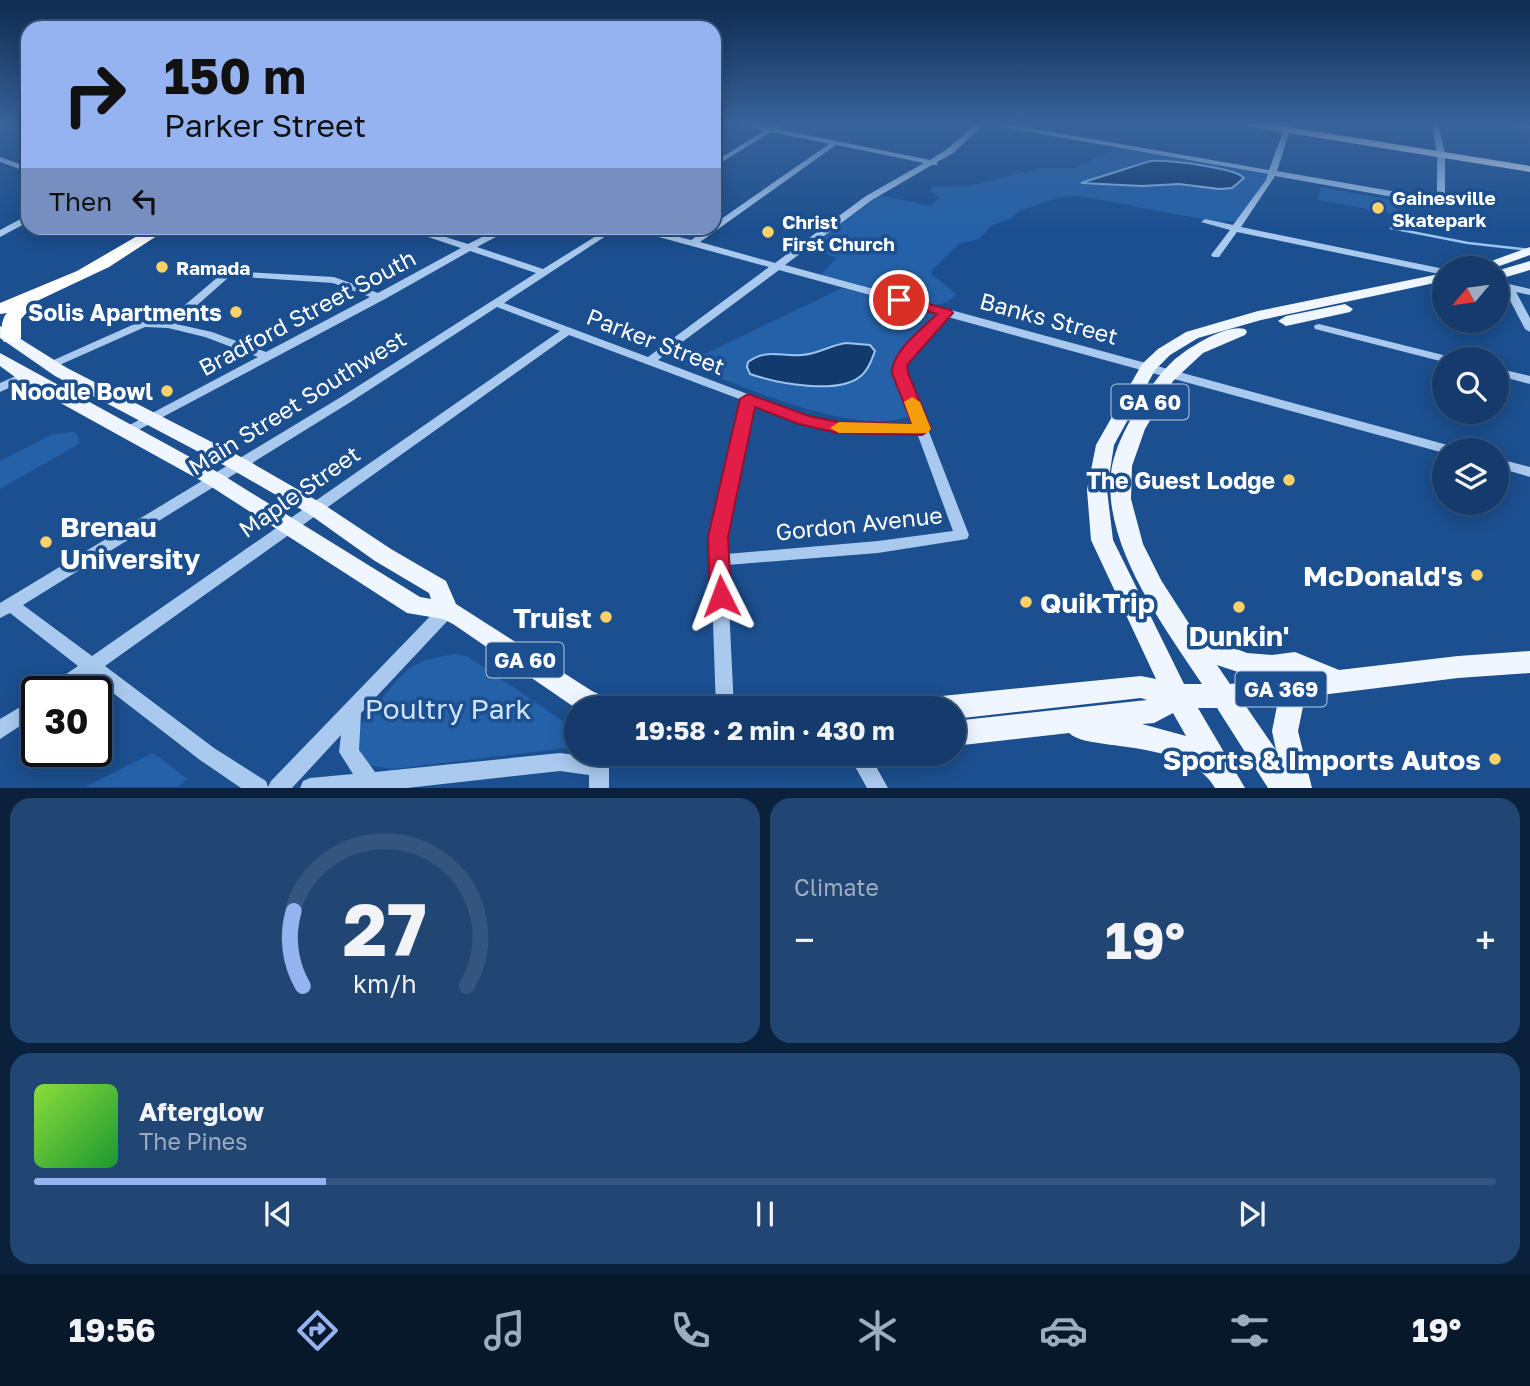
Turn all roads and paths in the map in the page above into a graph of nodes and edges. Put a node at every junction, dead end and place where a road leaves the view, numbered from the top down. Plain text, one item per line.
1 (2, 160) edge
2 (811, 160) edge
3 (918, 160) edge
4 (938, 160) edge
5 (1199, 160) edge
6 (1278, 160) edge
7 (1441, 160) edge
8 (1472, 160) edge
9 (934, 163) junction
10 (21, 167) edge
11 (1530, 168) edge
12 (1274, 173) junction
13 (21, 222) edge
14 (1205, 222) dead end
15 (721, 223) edge
16 (1236, 229) junction
17 (0, 234) edge
18 (150, 235) edge
19 (431, 235) edge
20 (493, 235) edge
21 (603, 235) edge
22 (662, 235) edge
23 (703, 235) edge
24 (692, 243) junction
25 (470, 248) junction
26 (1530, 251) edge
27 (1216, 255) dead end
28 (1509, 258) edge
29 (1390, 261) junction
30 (1530, 265) edge
31 (777, 267) junction
32 (1432, 271) edge
33 (1509, 272) edge
34 (545, 273) junction
35 (1432, 277) edge
36 (1423, 280) junction
37 (72, 281) junction
38 (1509, 288) joint
39 (1432, 290) edge
40 (1530, 292) edge
41 (382, 297) junction
42 (33, 298) junction
43 (0, 301) edge
44 (498, 304) junction
45 (0, 309) edge
46 (946, 313) junction
47 (168, 325) junction
48 (1319, 327) dead end
49 (1530, 329) edge
50 (569, 330) junction
51 (6, 335) edge
52 (1432, 355) edge
53 (268, 357) junction
54 (0, 358) edge
55 (649, 361) junction
56 (51, 365) junction
57 (1158, 370) junction
58 (1509, 374) edge
59 (25, 376) junction
60 (1530, 380) edge
61 (0, 388) edge
62 (748, 399) junction
63 (150, 421) junction
64 (922, 429) junction
65 (127, 432) junction
66 (1432, 445) edge
67 (238, 464) junction
68 (1509, 466) edge
69 (1530, 472) edge
70 (214, 479) junction
71 (316, 509) junction
72 (289, 527) junction
73 (719, 560) junction
74 (5, 608) edge
75 (447, 610) junction
76 (1187, 640) junction
77 (1530, 662) edge
78 (93, 666) junction
79 (78, 676) edge
80 (1339, 682) junction
81 (1294, 687) junction
82 (578, 696) edge
83 (724, 696) edge
84 (1177, 696) junction
85 (1223, 696) junction
86 (966, 706) edge
87 (352, 711) junction
88 (21, 716) edge
89 (1063, 723) junction
90 (0, 730) edge
91 (966, 733) edge
92 (865, 766) edge
93 (1224, 777) edge
94 (369, 780) junction
95 (260, 788) edge
96 (278, 788) edge
97 (310, 788) edge
98 (599, 788) edge
99 (877, 788) edge
100 (1284, 788) edge
101 (1298, 788) edge

1 - 10 street
2 - 15 street
3 - 9 street
4 - 9 street
5 - 12 street
6 - 12 street
7 - 12 street
8 - 11 main road
9 - 31 street
12 - 16 street
13 - 17 street
14 - 16 street
16 - 27 street
16 - 29 street
18 - 37 highway
19 - 25 street
20 - 25 street, Bradford Street South
21 - 34 street, Main Street Southwest
22 - 24 street, Banks Street
23 - 24 street
24 - 31 street, Banks Street
25 - 34 street
25 - 41 street, Bradford Street South
26 - 28 main road
29 - 32 street
29 - 36 street
30 - 33 main road
31 - 46 street, Banks Street
31 - 55 street
34 - 44 street, Main Street Southwest
35 - 36 main road, GA 60
36 - 57 main road, GA 60
37 - 42 highway
37 - 43 highway
38 - 40 street
38 - 49 street
39 - 57 main road, GA 60
41 - 47 street
41 - 53 street, Bradford Street South
42 - 45 highway
42 - 51 highway
44 - 50 street, Parker Street
44 - 67 street, Main Street Southwest
46 - 57 street, Banks Street
46 - 64 street, Gordon Avenue
47 - 53 street
47 - 56 street
48 - 52 street
50 - 55 street, Parker Street
50 - 71 street, Maple Street
51 - 56 main road, GA 60
53 - 63 street, Bradford Street South
54 - 59 main road, GA 60
55 - 62 street, Parker Street
56 - 63 main road, GA 60
57 - 66 street, Banks Street
57 - 76 main road, GA 60
57 - 84 main road, GA 60
58 - 60 street
59 - 61 street
59 - 65 main road, GA 60
62 - 64 street, Parker Street
62 - 73 street
63 - 65 street, Bradford Street South
63 - 67 main road, GA 60
64 - 73 street, Gordon Avenue
65 - 70 main road, GA 60
67 - 70 street, Main Street Southwest
67 - 71 main road, GA 60
68 - 69 street
70 - 72 main road, GA 60
70 - 74 street, Main Street Southwest
71 - 72 street, Maple Street
71 - 75 main road, GA 60
72 - 75 main road, GA 60
72 - 78 street, Maple Street
73 - 83 street
74 - 78 street
75 - 82 main road, GA 60
75 - 87 street
76 - 80 main road
76 - 85 main road, GA 60
77 - 80 main road, GA 369
78 - 79 street, Maple Street
78 - 95 street
80 - 81 main road, GA 369
81 - 85 main road, GA 369
81 - 101 main road
84 - 85 main road, GA 369
84 - 86 main road
84 - 89 main road
84 - 93 main road
85 - 100 main road
87 - 94 street
87 - 96 street
88 - 90 street
89 - 91 main road
89 - 93 main road
92 - 99 street
94 - 97 street
94 - 98 street

